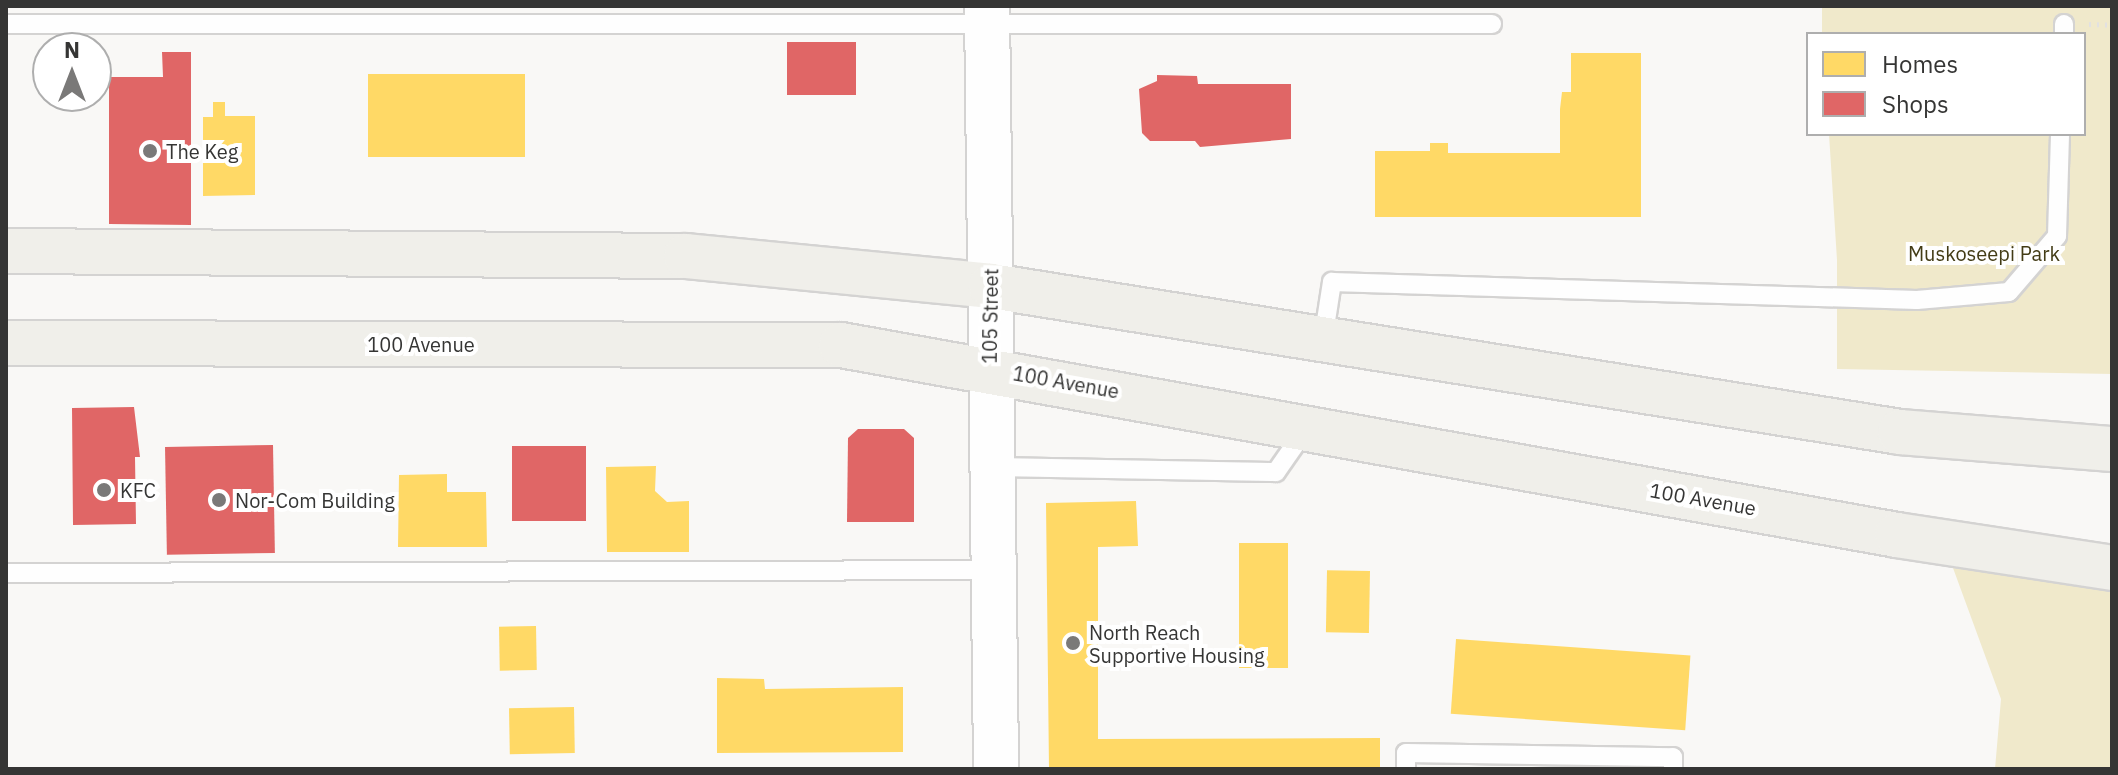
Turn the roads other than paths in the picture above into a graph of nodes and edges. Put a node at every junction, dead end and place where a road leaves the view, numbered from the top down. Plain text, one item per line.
1 (987, 15) edge
2 (6, 24) edge
3 (1492, 24) dead end
4 (2060, 136) edge
5 (6, 251) edge
6 (991, 286) junction
7 (1323, 340) junction
8 (6, 343) edge
9 (990, 368) junction
10 (1309, 426) junction
11 (2112, 449) edge
12 (991, 467) junction
13 (2112, 568) edge
14 (993, 570) junction
15 (6, 573) edge
16 (996, 769) edge
17 (1406, 769) edge
18 (1673, 769) edge

1 - 2 lane
1 - 3 lane
1 - 6 street, 105 Street
4 - 7 lane
5 - 6 main road
6 - 7 main road
6 - 9 street, 105 Street
7 - 11 main road
8 - 9 main road, 100 Avenue
9 - 10 main road, 100 Avenue
9 - 12 street, 105 Street
10 - 12 lane
10 - 13 main road, 100 Avenue
12 - 14 street, 105 Street
14 - 15 lane
14 - 16 street, 105 Street
17 - 18 lane

